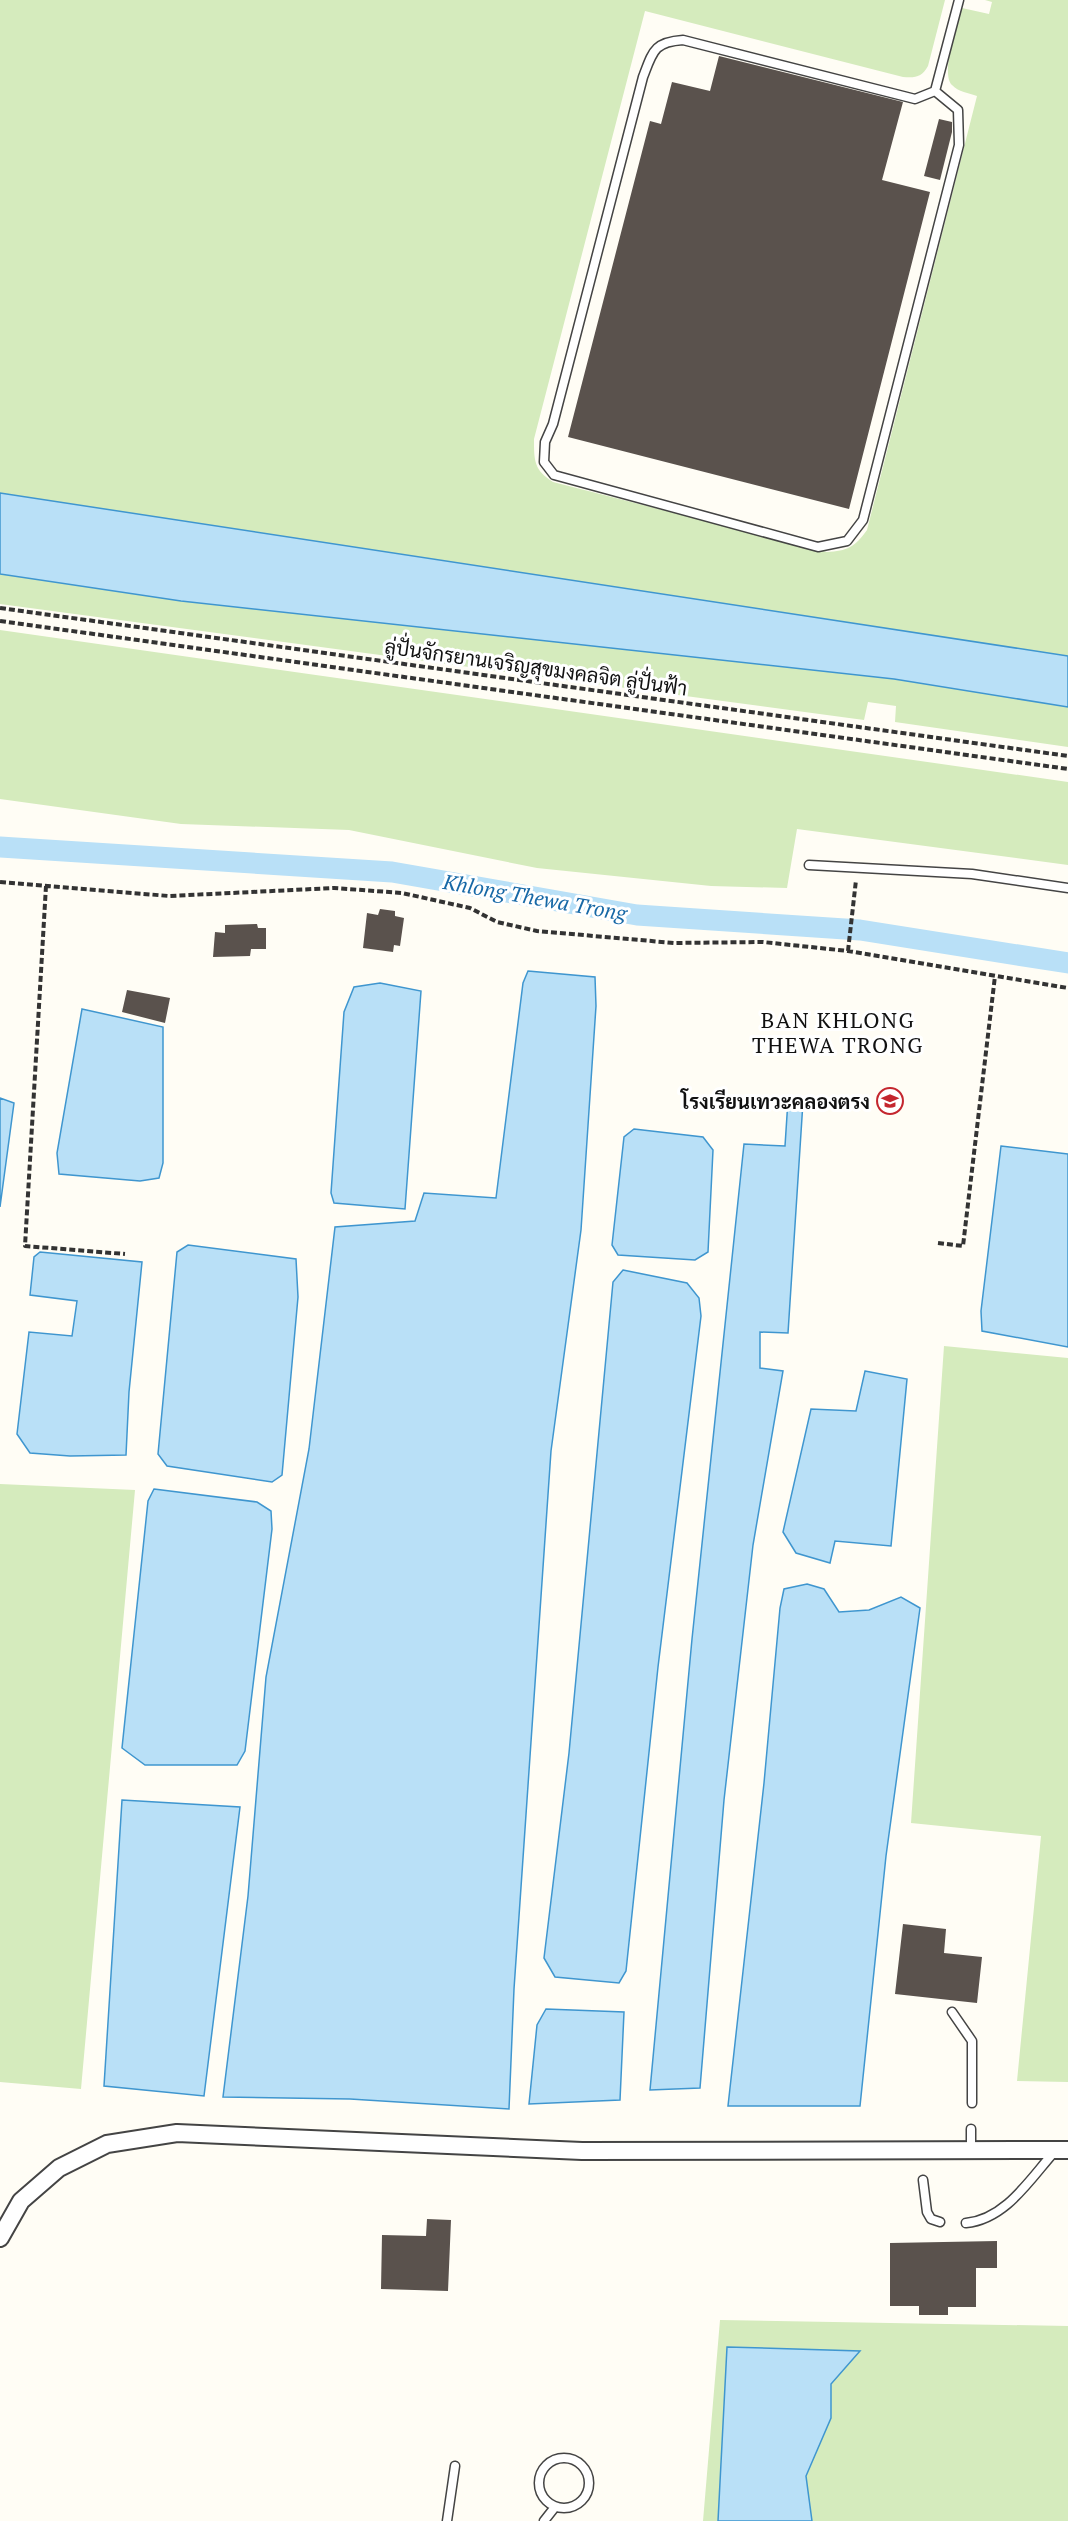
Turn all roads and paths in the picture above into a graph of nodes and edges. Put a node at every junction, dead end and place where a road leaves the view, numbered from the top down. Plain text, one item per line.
1 (959, 0) edge
2 (935, 91) junction
3 (0, 608) edge
4 (0, 621) edge
5 (1068, 756) edge
6 (1068, 769) edge
7 (809, 865) dead end
8 (0, 882) edge
9 (46, 886) junction
10 (1068, 888) edge
11 (855, 892) dead end
12 (848, 951) junction
13 (995, 976) junction
14 (1068, 988) edge
15 (938, 1243) dead end
16 (125, 1254) dead end
17 (952, 2012) dead end
18 (972, 2103) dead end
19 (971, 2129) dead end
20 (971, 2150) junction
21 (1062, 2150) edge
22 (923, 2180) dead end
23 (940, 2222) dead end
24 (966, 2223) dead end
25 (0, 2238) edge
26 (455, 2466) dead end
27 (555, 2507) junction
28 (447, 2521) edge
29 (544, 2521) edge

1 - 2 lane
2 - 2 lane
3 - 5 path, ลู่ปั่นจักรยานเจริญสุขมงคลจิต ลู่ปั่นฟ้า
4 - 6 path
7 - 10 lane
8 - 9 path
9 - 12 path
9 - 16 path
11 - 12 path
12 - 13 path
13 - 14 path
13 - 15 path
17 - 18 lane
19 - 20 lane
20 - 21 street
20 - 25 street
21 - 24 lane
22 - 23 lane
26 - 28 lane
27 - 27 lane
27 - 29 lane

